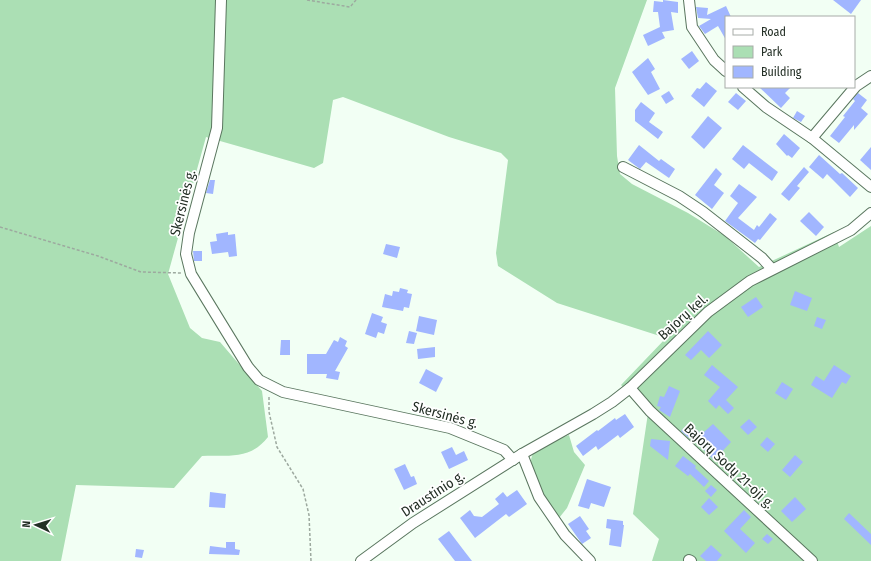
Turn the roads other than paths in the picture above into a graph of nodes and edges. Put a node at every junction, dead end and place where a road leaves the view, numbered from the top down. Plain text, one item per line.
1 (221, 0) edge
2 (689, 0) edge
3 (725, 70) edge
4 (871, 76) edge
5 (855, 87) edge
6 (745, 88) edge
7 (854, 88) edge
8 (812, 138) junction
9 (623, 167) dead end
10 (871, 187) edge
11 (871, 214) edge
12 (772, 269) junction
13 (630, 388) junction
14 (522, 454) junction
15 (513, 460) junction
16 (361, 561) edge
17 (590, 561) edge
18 (812, 561) edge

1 - 15 street, Skersinės g.
2 - 3 street
4 - 5 street
6 - 8 street
7 - 8 street
8 - 10 street
9 - 12 street
11 - 12 street, Bajorų kel.
12 - 13 street, Bajorų kel.
13 - 14 street, Bajorų kel.
13 - 18 street, Bajorų Sodų 21-oji g.
14 - 15 street, Draustinio g.
14 - 17 street
15 - 16 street, Draustinio g.

